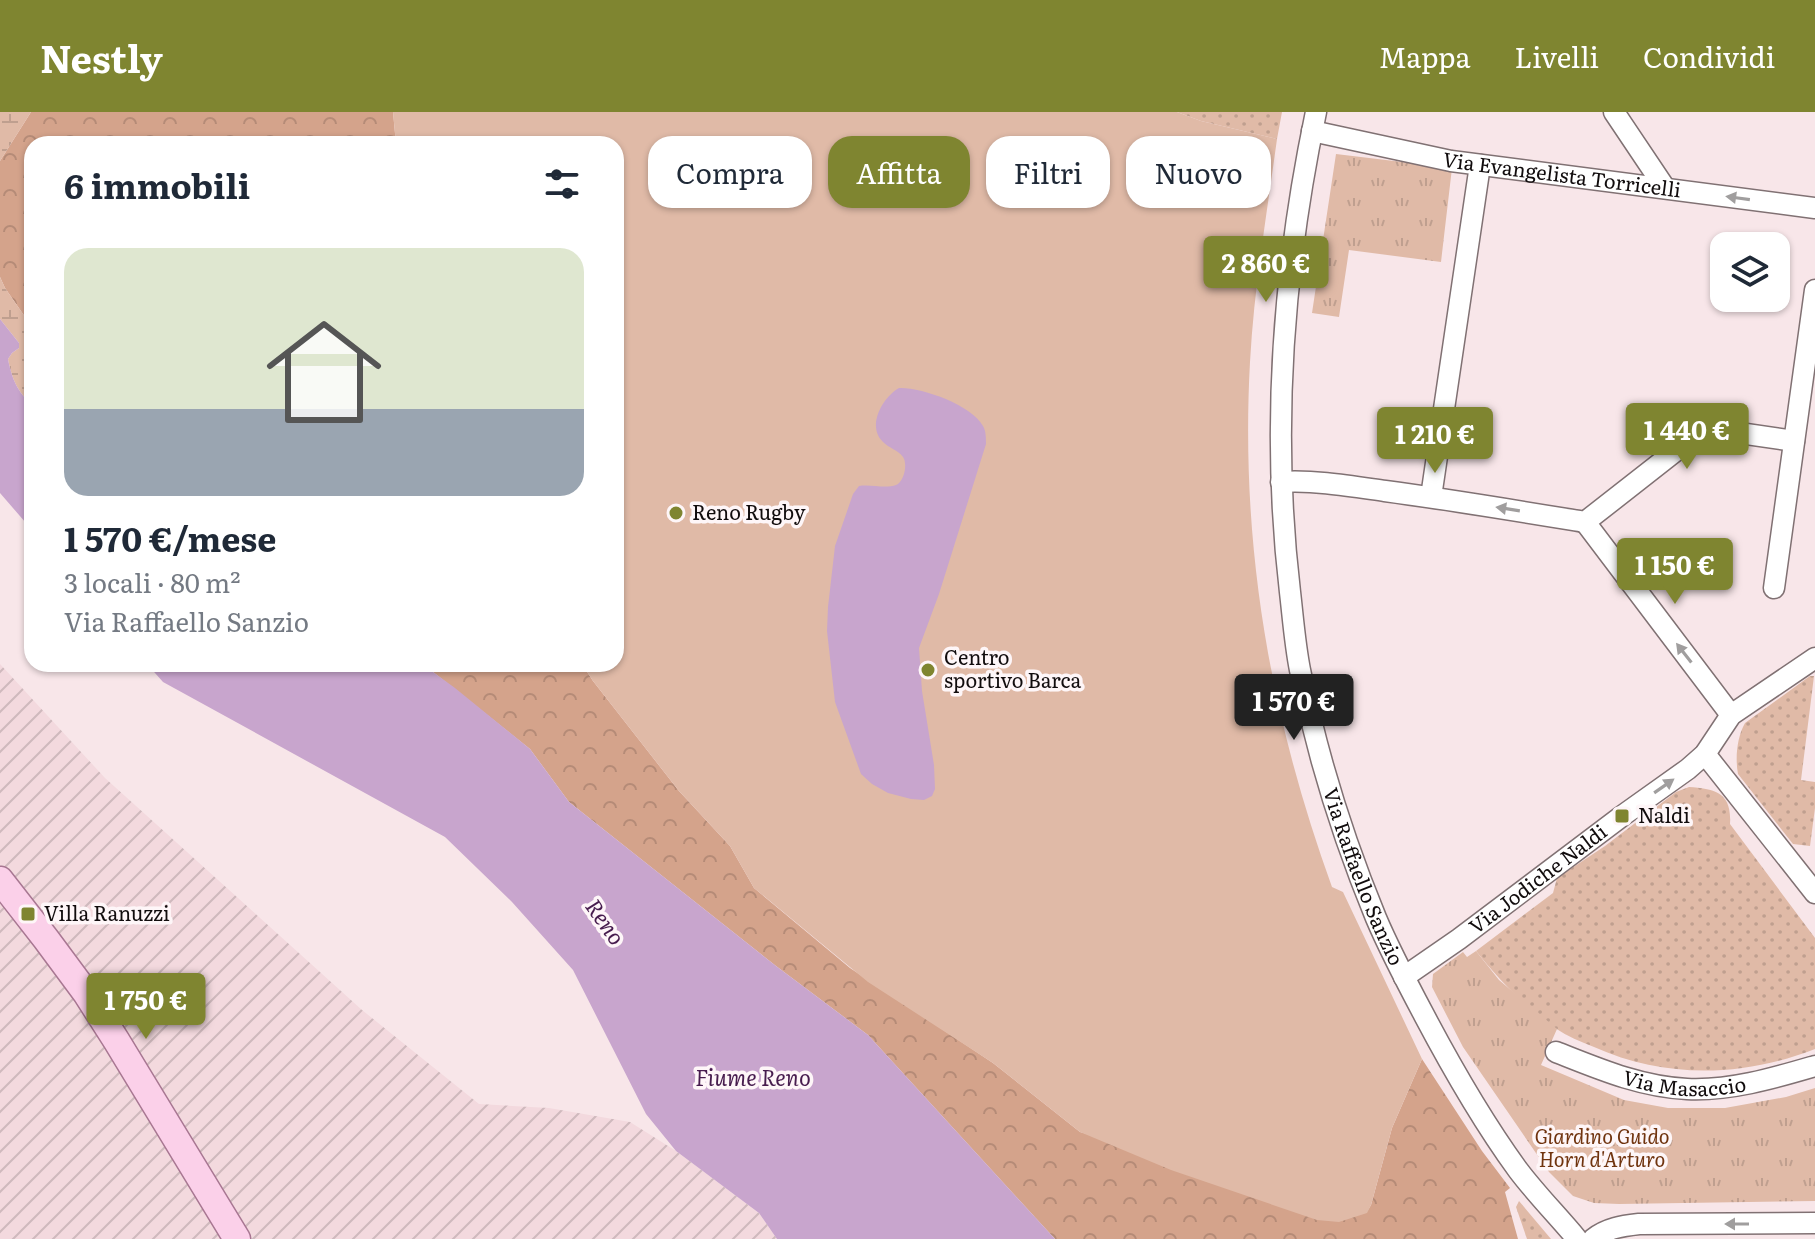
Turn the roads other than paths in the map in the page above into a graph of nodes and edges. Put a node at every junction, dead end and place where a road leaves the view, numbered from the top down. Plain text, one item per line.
1 (1614, 112) edge
2 (1314, 121) edge
3 (1480, 165) junction
4 (1665, 188) junction
5 (1815, 208) edge
6 (1815, 290) edge
7 (1794, 441) junction
8 (1281, 482) junction
9 (1431, 497) junction
10 (1585, 522) junction
11 (1774, 588) dead end
12 (1815, 658) edge
13 (1731, 715) junction
14 (1705, 754) junction
15 (0, 880) edge
16 (1815, 893) edge
17 (1404, 977) junction
18 (1556, 1052) dead end
19 (1815, 1066) edge
20 (1815, 1223) edge
21 (237, 1239) edge
22 (1577, 1239) edge
23 (1593, 1239) edge

1 - 4 street
2 - 3 street, Via Evangelista Torricelli
2 - 8 street, Via Raffaello Sanzio
3 - 4 street, Via Evangelista Torricelli
3 - 9 street
5 -> 4 street, Via Evangelista Torricelli
6 - 7 street
7 - 10 street
7 - 11 street
8 - 9 street
8 - 17 street, Via Raffaello Sanzio
10 -> 9 street
13 -> 10 street
12 - 13 street, Via Jodiche Naldi
13 - 14 street, Via Jodiche Naldi
14 - 16 street
17 -> 14 street, Via Jodiche Naldi
15 - 21 main road
17 - 22 street, Via Raffaello Sanzio
18 - 19 street, Via Masaccio
20 -> 23 street

